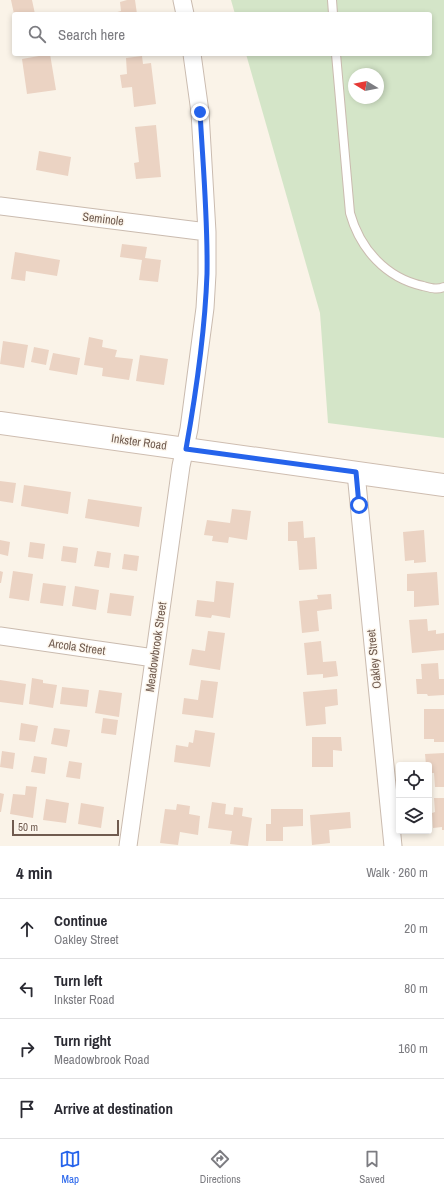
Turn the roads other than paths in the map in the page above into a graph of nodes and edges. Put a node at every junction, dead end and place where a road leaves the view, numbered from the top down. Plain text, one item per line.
1 (182, 0) edge
2 (332, 0) edge
3 (185, 12) edge
4 (333, 12) edge
5 (192, 56) edge
6 (336, 56) edge
7 (0, 206) edge
8 (207, 232) junction
9 (444, 287) edge
10 (0, 423) edge
11 (186, 449) junction
12 (356, 472) junction
13 (444, 485) edge
14 (0, 636) edge
15 (154, 658) junction
16 (128, 846) edge
17 (393, 846) edge

1 - 3 street
2 - 4 lane
5 - 8 street, Meadowbrook Street
6 - 9 lane
7 - 8 street, Seminole
8 - 11 street, Meadowbrook Street
10 - 11 main road, Inkster Road
11 - 12 main road, Inkster Road
11 - 15 street, Meadowbrook Street
12 - 13 main road, Inkster Road
12 - 17 street, Oakley Street
14 - 15 street, Arcola Street
15 - 16 street, Meadowbrook Street

